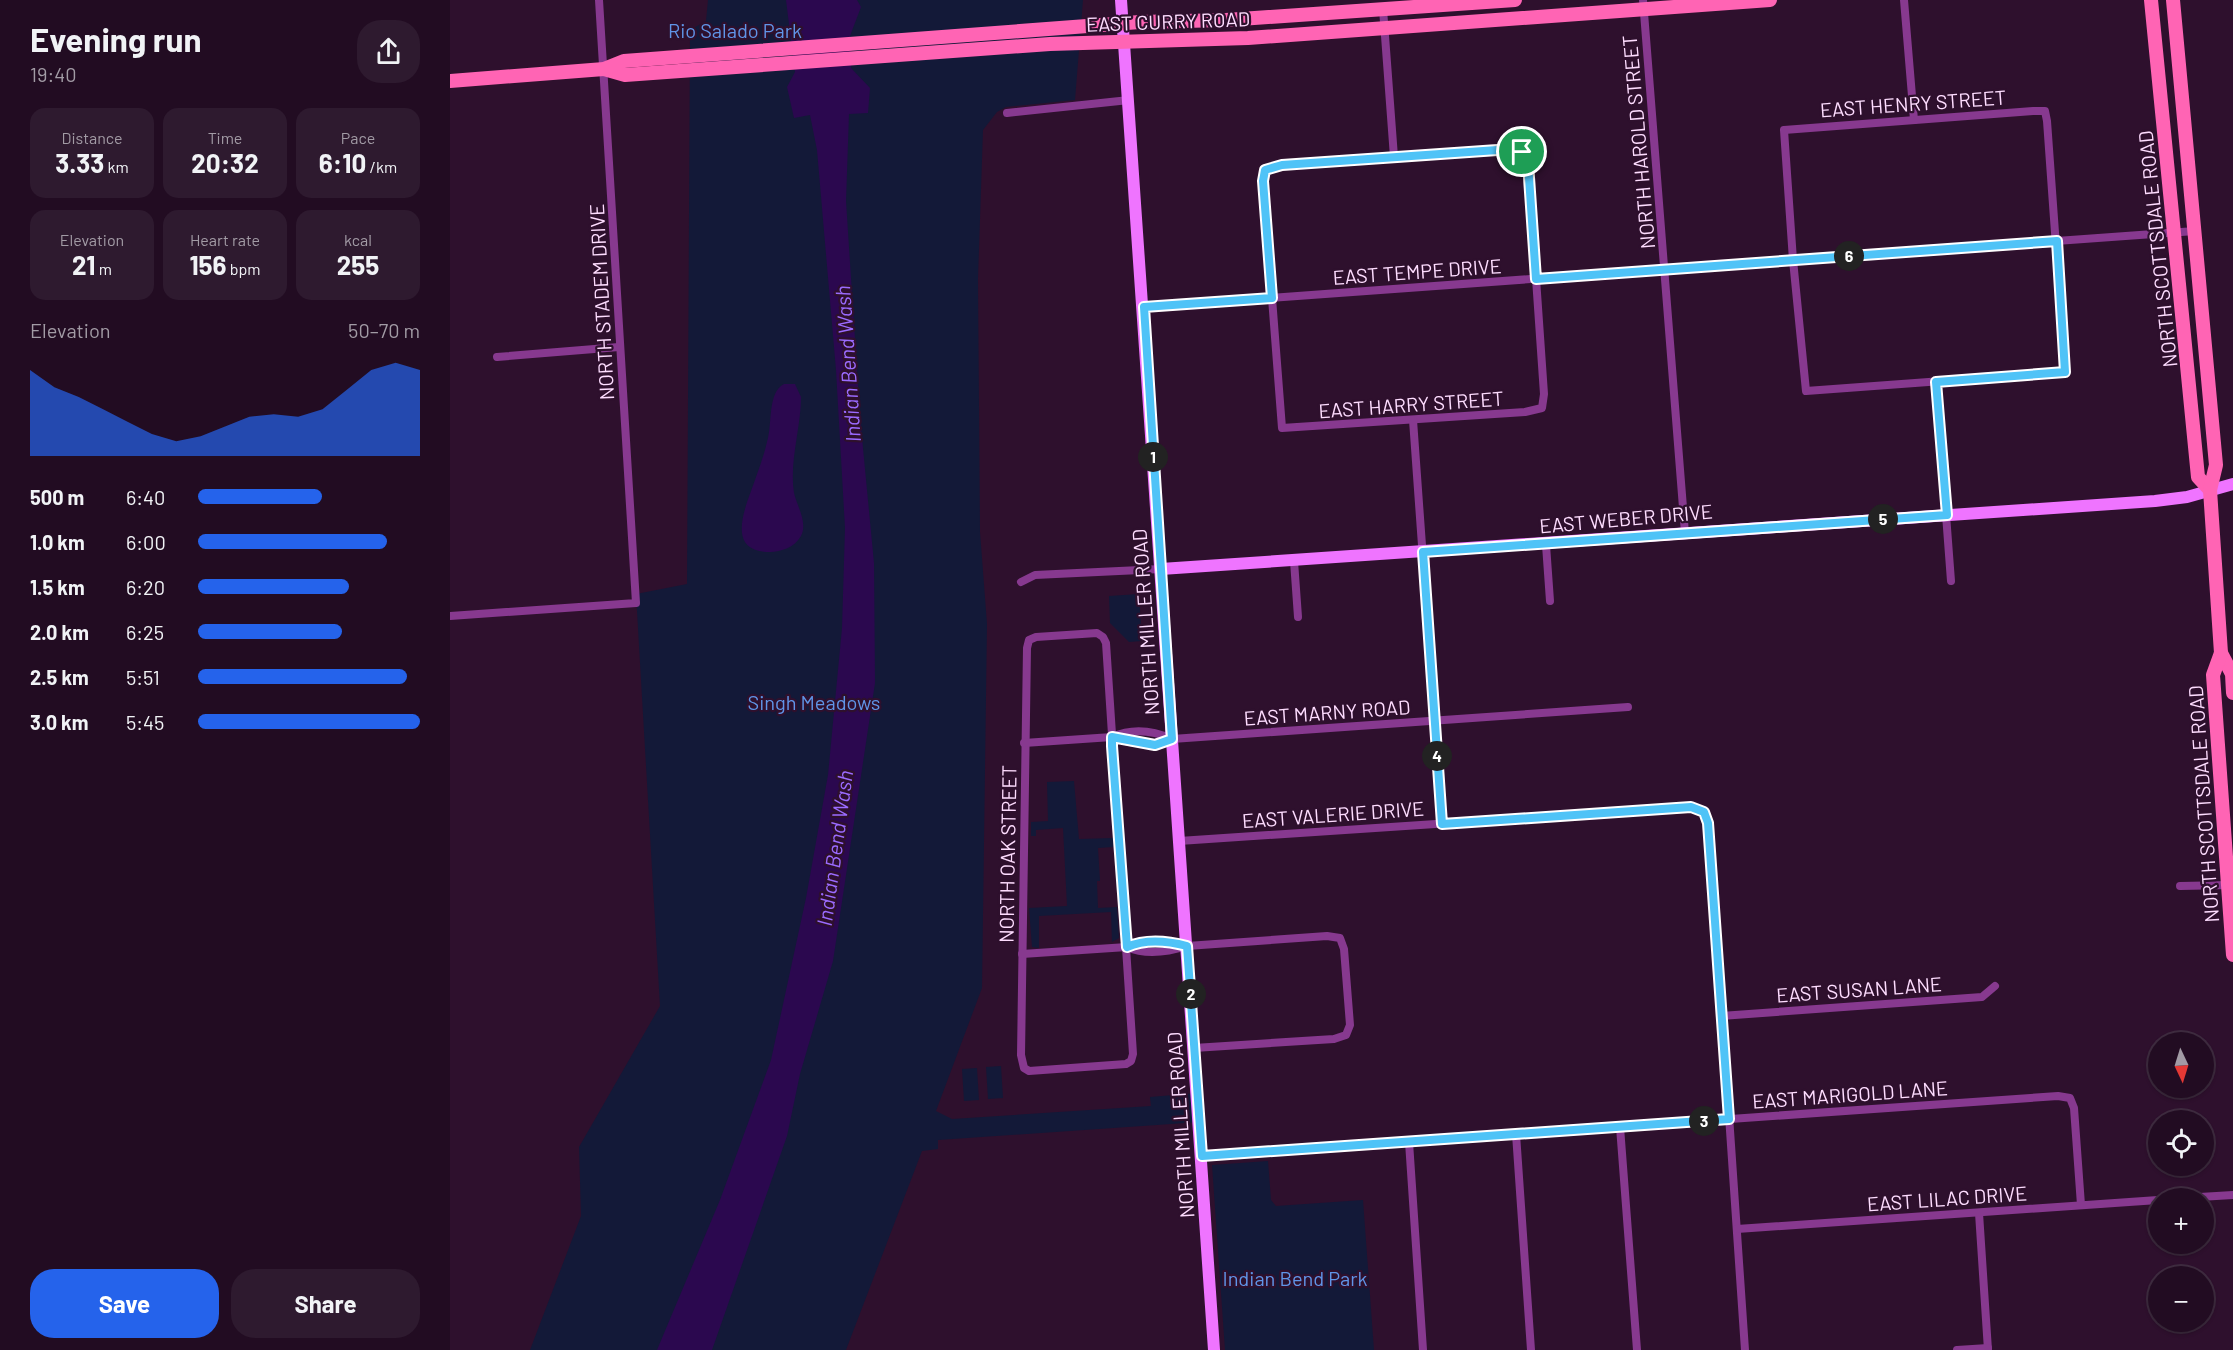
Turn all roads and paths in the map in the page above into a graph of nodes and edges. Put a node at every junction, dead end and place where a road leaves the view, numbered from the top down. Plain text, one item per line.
1 (599, 0) edge
2 (1121, 0) edge
3 (1515, 0) edge
4 (1770, 0) edge
5 (1904, 0) edge
6 (2151, 0) edge
7 (2173, 0) edge
8 (1643, 4) edge
9 (1383, 9) junction
10 (1123, 24) junction
11 (1384, 28) junction
12 (1124, 42) junction
13 (860, 51) junction
14 (604, 69) junction
15 (450, 81) edge
16 (1129, 100) junction
17 (1007, 113) dead end
18 (1914, 120) junction
19 (1394, 157) junction
20 (2195, 231) junction
21 (2175, 232) junction
22 (2057, 241) junction
23 (1793, 260) junction
24 (1664, 270) junction
25 (1536, 279) junction
26 (1272, 298) junction
27 (1144, 307) junction
28 (619, 347) junction
29 (497, 357) dead end
30 (1936, 382) junction
31 (1413, 420) junction
32 (2233, 484) edge
33 (2210, 490) junction
34 (1947, 515) junction
35 (1684, 533) junction
36 (1546, 544) junction
37 (1423, 552) junction
38 (1294, 561) junction
39 (1161, 569) junction
40 (1952, 581) dead end
41 (1021, 582) dead end
42 (1550, 601) dead end
43 (450, 616) edge
44 (1298, 617) dead end
45 (2222, 653) junction
46 (2233, 693) edge
47 (1628, 707) dead end
48 (1434, 721) junction
49 (1112, 737) junction
50 (1172, 739) junction
51 (1024, 743) junction
52 (1442, 824) junction
53 (1179, 841) junction
54 (2230, 885) edge
55 (2180, 886) dead end
56 (1187, 946) junction
57 (1127, 947) junction
58 (1023, 954) junction
59 (2233, 955) edge
60 (1995, 986) dead end
61 (1721, 1016) junction
62 (1194, 1048) junction
63 (1729, 1119) junction
64 (1620, 1127) junction
65 (1516, 1134) junction
66 (1409, 1142) junction
67 (1202, 1156) junction
68 (2233, 1196) edge
69 (2214, 1197) edge
70 (2148, 1201) edge
71 (2081, 1205) junction
72 (1979, 1213) junction
73 (1737, 1229) junction
74 (1988, 1349) edge
75 (1214, 1350) edge
76 (1423, 1350) edge
77 (1531, 1350) edge
78 (1637, 1350) edge
79 (1745, 1350) edge
80 (1957, 1350) edge

1 - 14 street, NORTH STADEM DRIVE
2 - 10 street, NORTH MILLER ROAD
3 - 9 main road, EAST CURRY ROAD
4 - 8 main road, EAST CURRY ROAD
5 - 18 street
6 - 21 main road, NORTH SCOTTSDALE ROAD
7 - 20 main road, NORTH SCOTTSDALE ROAD
8 - 11 main road, EAST CURRY ROAD
8 - 24 street, NORTH HAROLD STREET
9 - 10 main road, EAST CURRY ROAD
9 - 11 street
10 - 12 street, NORTH MILLER ROAD
10 - 13 main road, EAST CURRY ROAD
11 - 12 main road, EAST CURRY ROAD
11 - 19 street
12 - 13 main road, EAST CURRY ROAD
12 - 16 street, NORTH MILLER ROAD
13 - 14 main road, EAST CURRY ROAD
14 - 15 main road, EAST CURRY ROAD
14 - 28 street, NORTH STADEM DRIVE
16 - 17 street
16 - 27 street, NORTH MILLER ROAD
18 - 22 street, EAST HENRY STREET
18 - 23 street, EAST HENRY STREET
19 - 25 street
19 - 26 street
20 - 21 street, EAST TEMPE DRIVE
20 - 33 main road, NORTH SCOTTSDALE ROAD
21 - 22 street, EAST TEMPE DRIVE
21 - 33 main road, NORTH SCOTTSDALE ROAD
22 - 23 street, EAST TEMPE DRIVE
22 - 30 street
23 - 24 street, EAST TEMPE DRIVE
23 - 30 street
24 - 25 street, EAST TEMPE DRIVE
24 - 35 street, NORTH HAROLD STREET
25 - 26 street, EAST TEMPE DRIVE
25 - 31 street, EAST HARRY STREET
26 - 27 street, EAST TEMPE DRIVE
26 - 31 street, EAST HARRY STREET
27 - 39 street, NORTH MILLER ROAD
28 - 29 street
28 - 43 street, NORTH STADEM DRIVE
30 - 34 street
31 - 37 street
32 - 33 street, EAST WEBER DRIVE
33 - 34 street, EAST WEBER DRIVE
33 - 45 main road, NORTH SCOTTSDALE ROAD
34 - 35 street, EAST WEBER DRIVE
34 - 40 street
35 - 36 street, EAST WEBER DRIVE
36 - 37 street, EAST WEBER DRIVE
36 - 42 street
37 - 38 street, EAST WEBER DRIVE
37 - 48 street
38 - 39 street, EAST WEBER DRIVE
38 - 44 street
39 - 41 street, EAST WEBER DRIVE
39 - 50 street, NORTH MILLER ROAD
45 - 46 main road, NORTH SCOTTSDALE ROAD
45 - 54 main road, NORTH SCOTTSDALE ROAD
47 - 48 street, EAST MARNY ROAD
48 - 50 street, EAST MARNY ROAD
48 - 52 street
49 - 50 street, EAST MARNY ROAD
49 - 51 street, EAST MARNY ROAD
49 - 51 street, NORTH OAK STREET
49 - 57 street
50 - 53 street, NORTH MILLER ROAD
51 - 58 street, NORTH OAK STREET
52 - 53 street, EAST VALERIE DRIVE
52 - 61 street, EAST VALERIE DRIVE
53 - 56 street, NORTH MILLER ROAD
54 - 55 street
54 - 59 main road, NORTH SCOTTSDALE ROAD
56 - 57 street
56 - 62 street, NORTH MILLER ROAD
56 - 62 street
57 - 58 street
57 - 58 street, NORTH OAK STREET
60 - 61 street, EAST SUSAN LANE
61 - 63 street
62 - 67 street, NORTH MILLER ROAD
63 - 64 street, EAST MARIGOLD LANE
63 - 71 street, EAST MARIGOLD LANE
63 - 73 street
64 - 65 street, EAST MARIGOLD LANE
64 - 78 street
65 - 66 street, EAST MARIGOLD LANE
65 - 77 street
66 - 67 street, EAST MARIGOLD LANE
66 - 76 street
67 - 75 street, NORTH MILLER ROAD
68 - 69 street
70 - 71 street, EAST LILAC DRIVE
71 - 72 street, EAST LILAC DRIVE
72 - 73 street, EAST LILAC DRIVE
72 - 74 street
73 - 79 street
74 - 80 street

